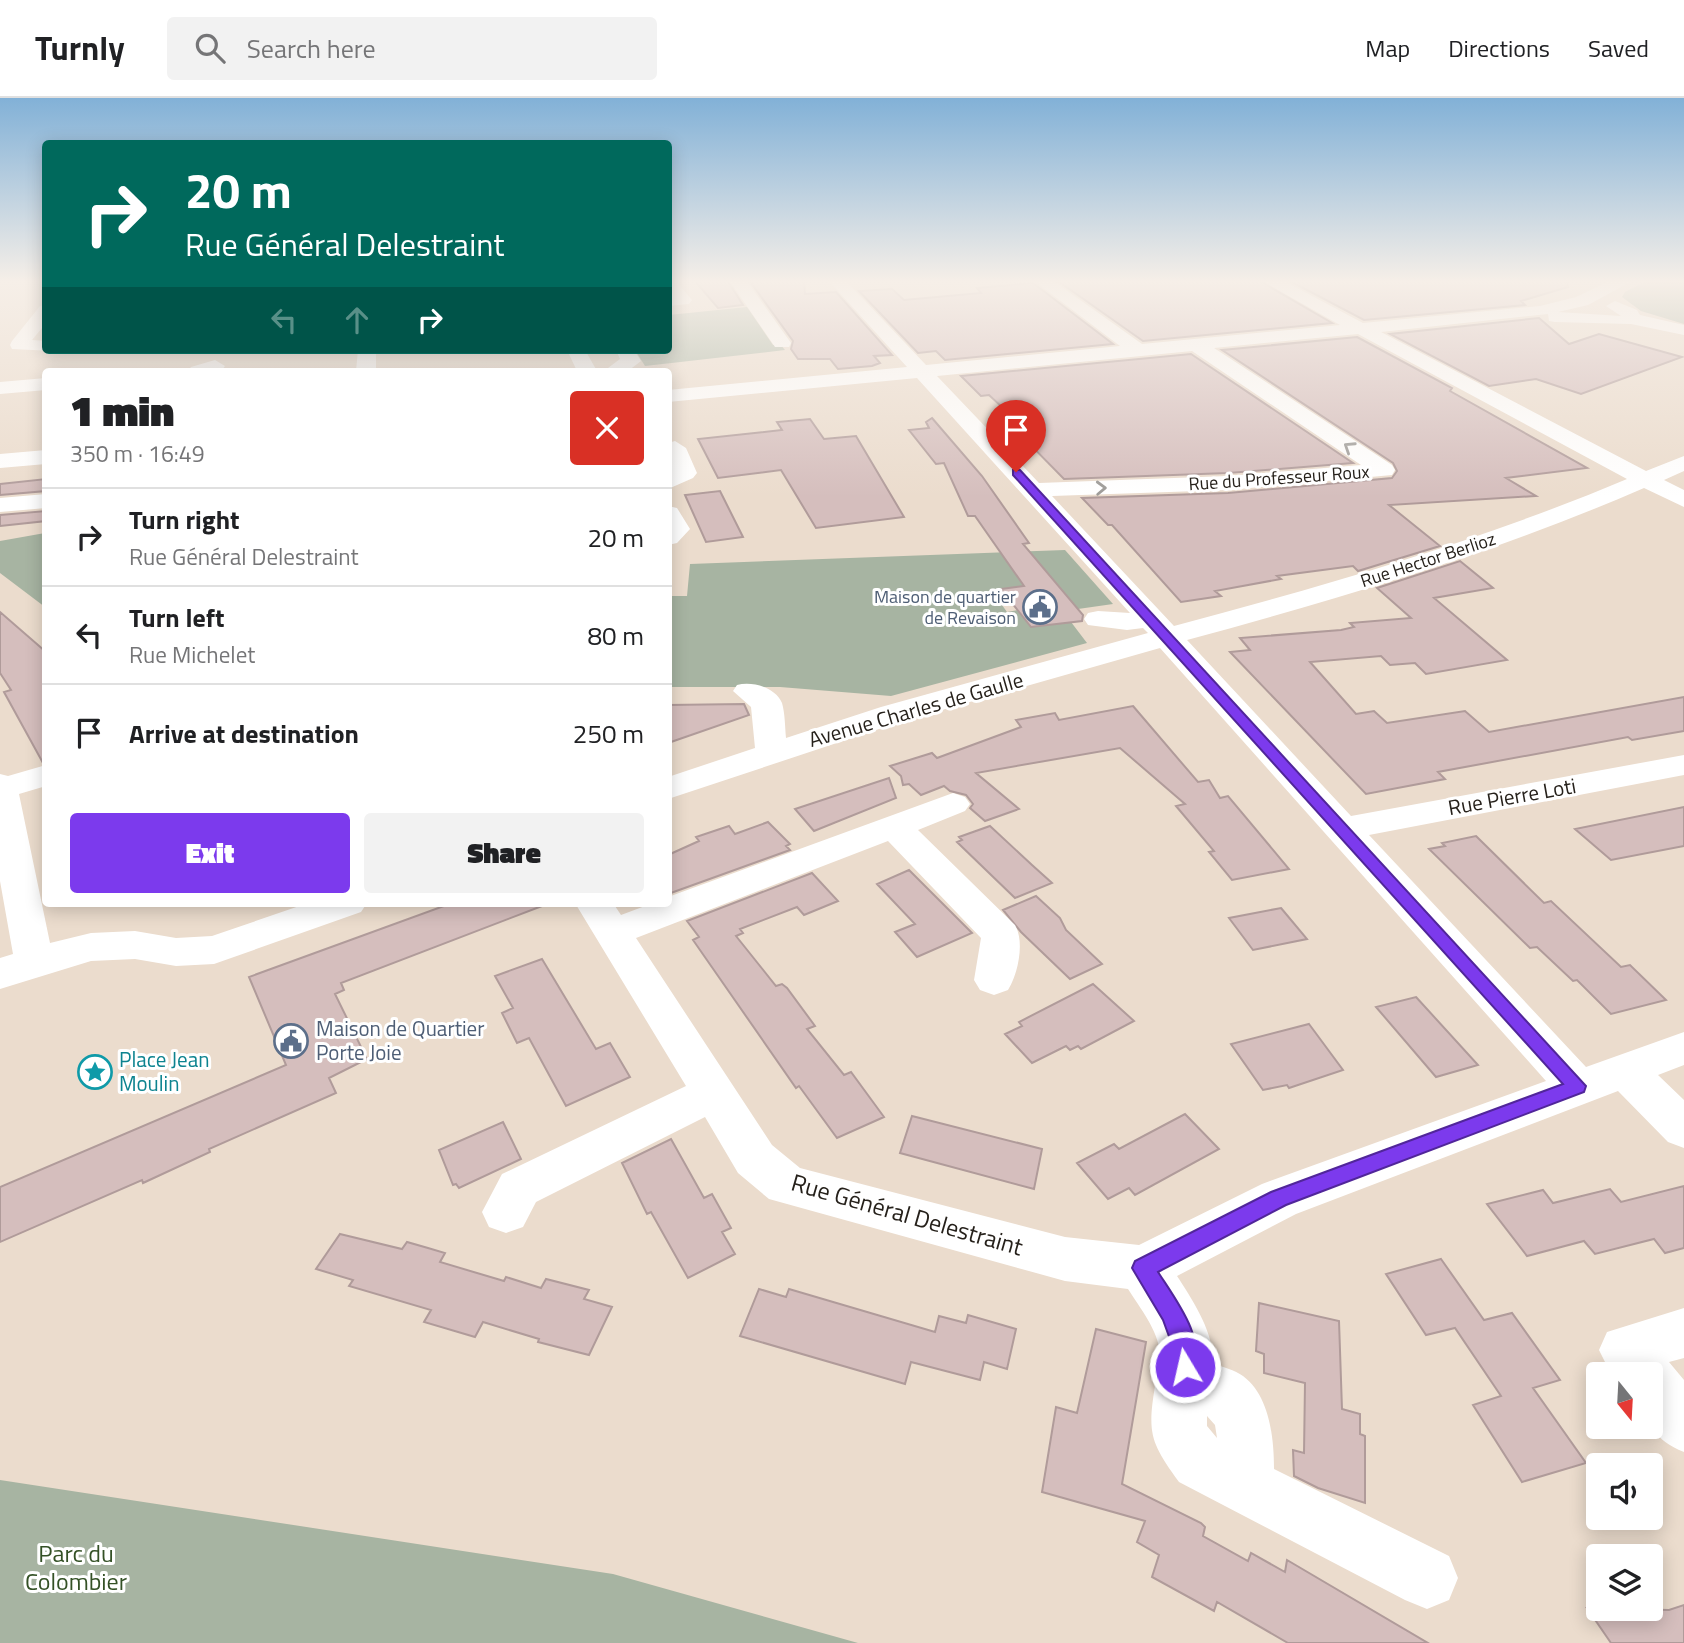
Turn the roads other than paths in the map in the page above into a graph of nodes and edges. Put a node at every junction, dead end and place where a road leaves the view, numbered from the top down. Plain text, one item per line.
1 (903, 352) edge
2 (1128, 352) edge
3 (1207, 352) edge
4 (1407, 352) edge
5 (627, 354) edge
6 (619, 368) edge
7 (923, 373) junction
8 (42, 384) edge
9 (0, 388) edge
10 (672, 400) edge
11 (675, 448) dead end
12 (42, 457) edge
13 (0, 461) edge
14 (1684, 463) edge
15 (1646, 479) junction
16 (672, 480) edge
17 (1033, 490) junction
18 (1684, 500) edge
19 (42, 501) edge
20 (0, 505) edge
21 (672, 519) edge
22 (672, 534) edge
23 (1098, 619) dead end
24 (1157, 629) junction
25 (748, 691) dead end
26 (772, 753) junction
27 (1684, 765) edge
28 (42, 776) edge
29 (1, 787) edge
30 (672, 788) edge
31 (953, 804) dead end
32 (894, 826) junction
33 (1339, 829) junction
34 (672, 896) edge
35 (337, 907) edge
36 (638, 907) edge
37 (603, 918) edge
38 (17, 967) edge
39 (994, 980) dead end
40 (1684, 1048) edge
41 (1624, 1069) junction
42 (1577, 1086) junction
43 (713, 1093) junction
44 (1684, 1129) edge
45 (506, 1212) dead end
46 (1143, 1268) junction
47 (1684, 1333) edge
48 (1666, 1395) edge
49 (1427, 1578) dead end

1 - 7 street
2 - 7 street
17 -> 3 street, Rue du Professeur Roux
4 - 15 street
5 - 6 street
7 - 10 street
7 - 17 street
8 - 9 street
11 - 16 street
12 - 13 street
14 - 15 street, Rue Hector Berlioz
15 - 18 street
15 - 24 street, Rue Hector Berlioz
17 - 24 street
19 - 20 street
21 - 22 street
23 - 24 street
24 - 26 street, Avenue Charles de Gaulle
24 - 33 street
25 - 26 street
26 - 30 street, Avenue Charles de Gaulle
27 - 33 street, Rue Pierre Loti
28 - 29 street
29 - 38 street
31 - 32 street, Rue Général Delestraint
32 - 34 street, Rue Général Delestraint
32 - 39 street
33 - 42 street
35 - 38 street
36 - 37 street, Rue Général Delestraint
37 - 43 street, Rue Général Delestraint
40 - 41 street
41 - 42 street
41 - 44 street
42 - 46 street
43 - 45 street
43 - 46 street, Rue Général Delestraint
46 - 49 street
47 - 48 street

